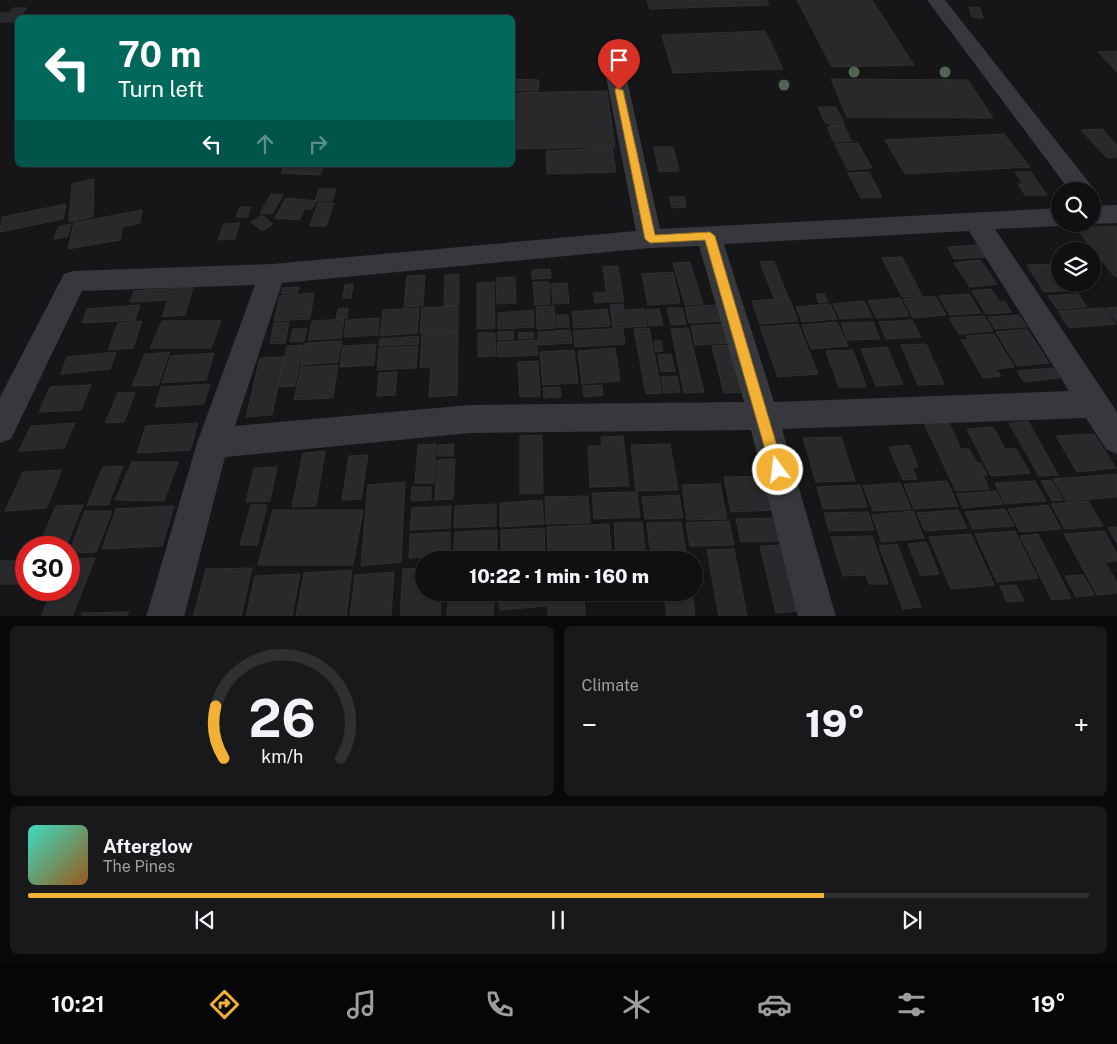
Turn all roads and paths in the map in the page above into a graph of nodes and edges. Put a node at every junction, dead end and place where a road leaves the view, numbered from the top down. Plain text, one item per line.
1 (936, 0) edge
2 (615, 71) dead end
3 (1076, 182) edge
4 (1051, 217) edge
5 (976, 221) junction
6 (710, 236) junction
7 (650, 239) junction
8 (272, 274) junction
9 (1094, 404) junction
10 (763, 416) junction
11 (0, 429) edge
12 (1117, 439) edge
13 (213, 443) junction
14 (165, 616) edge
15 (817, 616) edge

1 - 3 street
2 - 7 street
4 - 5 street
5 - 6 street
5 - 9 street
6 - 7 street
6 - 10 street
7 - 8 street
8 - 11 street
8 - 13 street
9 - 10 street
9 - 12 street
10 - 13 street
10 - 15 street
13 - 14 street

